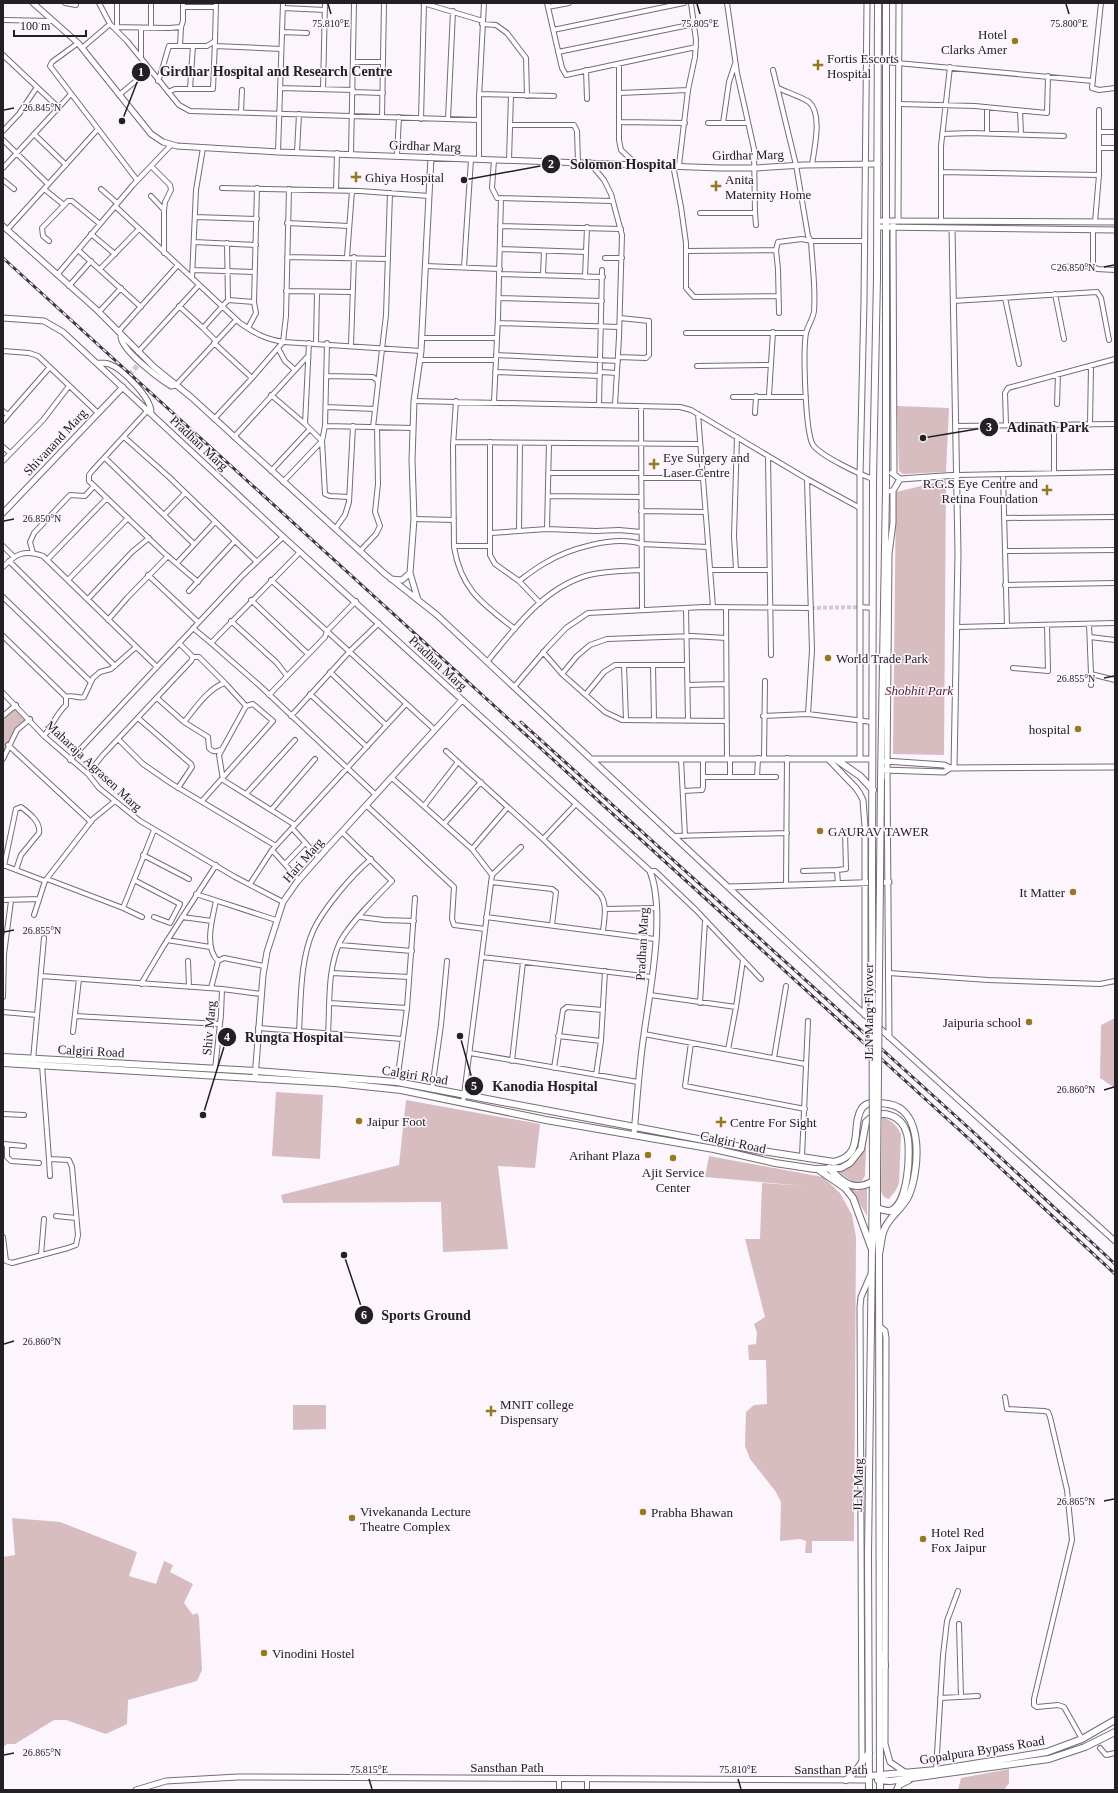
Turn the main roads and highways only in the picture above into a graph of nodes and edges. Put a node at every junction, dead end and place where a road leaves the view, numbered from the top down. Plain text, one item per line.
1 (878, 3) edge
2 (886, 3) edge
3 (837, 760) road end
4 (873, 790) junction
5 (3, 1057) edge
6 (33, 1062) junction
7 (3, 1063) edge
8 (671, 1132) junction
9 (669, 1141) junction
10 (826, 1161) junction
11 (815, 1169) junction
12 (829, 1169) junction
13 (875, 1173) junction
14 (873, 1181) junction
15 (877, 1208) junction
16 (872, 1250) junction
17 (880, 1254) junction
18 (880, 1642) junction
19 (885, 1666) road end
20 (1115, 1720) edge
21 (1115, 1732) edge
22 (1047, 1752) junction
23 (869, 1753) junction
24 (1049, 1759) junction
25 (869, 1778) junction
26 (880, 1778) junction
27 (914, 1778) junction
28 (846, 1780) road end
29 (869, 1790) edge
30 (880, 1790) edge
31 (897, 1790) edge

1 - 4 main road, JLN Marg Flyover
2 - 13 main road, JLN Marg Flyover, bridge
3 - 4 main road
4 - 13 main road, JLN Marg Flyover, bridge
5 - 6 main road, Calgiri Road
6 - 7 main road, Calgiri Road
6 - 8 main road, Calgiri Road
6 - 9 main road, Calgiri Road
8 - 9 main road
8 - 10 main road, Calgiri Road
9 - 11 main road, Calgiri Road
10 - 12 main road
10 - 17 main road
11 - 12 main road
11 - 16 main road
12 - 14 main road
12 - 15 main road
13 - 14 main road, JLN Marg Flyover
13 - 15 main road, JLN Marg Flyover
14 - 16 main road, JLN Marg
15 - 17 main road, JLN Marg Flyover
16 - 23 main road, JLN Marg
17 - 18 main road, JLN Marg
18 - 19 main road
18 - 26 main road, JLN Marg
20 - 22 main road, Gopalpura Bypass Road
21 - 24 main road, Gopalpura Bypass Road
22 - 24 main road
22 - 26 main road, Gopalpura Bypass Road
23 - 25 main road, JLN Marg
23 - 28 main road
24 - 27 main road, Gopalpura Bypass Road
25 - 26 main road, Sansthan Path
25 - 29 main road, JLN Marg
26 - 27 main road, Gopalpura Bypass Road
26 - 30 main road, JLN Marg
27 - 31 main road

